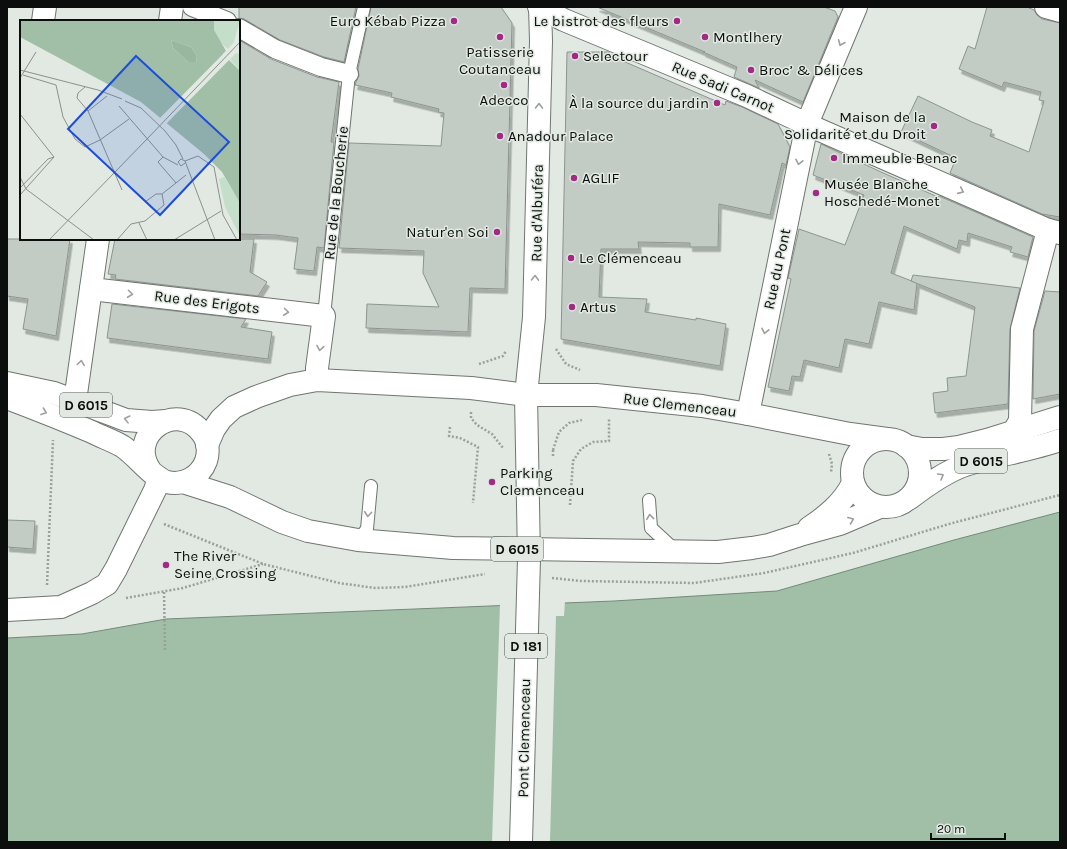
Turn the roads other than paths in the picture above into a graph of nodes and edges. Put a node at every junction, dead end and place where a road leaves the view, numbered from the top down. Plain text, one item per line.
1 (45, 7) edge
2 (172, 7) edge
3 (192, 7) edge
4 (364, 7) edge
5 (540, 7) edge
6 (856, 7) edge
7 (1046, 7) edge
8 (1060, 11) edge
9 (43, 20) edge
10 (170, 20) edge
11 (224, 20) edge
12 (240, 29) edge
13 (349, 74) junction
14 (807, 124) junction
15 (1054, 232) edge
16 (98, 240) edge
17 (91, 289) junction
18 (324, 316) junction
19 (317, 380) junction
20 (7, 383) edge
21 (526, 395) junction
22 (7, 398) edge
23 (75, 401) junction
24 (230, 410) junction
25 (748, 414) junction
26 (1060, 417) edge
27 (173, 420) junction
28 (833, 430) junction
29 (1014, 431) junction
30 (1060, 440) edge
31 (897, 442) junction
32 (207, 451) junction
33 (855, 458) junction
34 (154, 474) junction
35 (183, 482) junction
36 (853, 483) junction
37 (371, 486) dead end
38 (230, 497) junction
39 (909, 498) junction
40 (648, 500) dead end
41 (880, 507) junction
42 (800, 534) junction
43 (358, 540) junction
44 (676, 551) junction
45 (7, 610) edge
46 (521, 842) edge

1 - 9 main road
2 - 10 main road
3 - 11 street
4 - 13 lane, Rue de la Boucherie
5 - 14 main road, Rue Sadi Carnot
21 -> 5 main road, Rue d'Albuféra / D 181
6 -> 14 main road, Rue du Pont
7 - 8 main road
12 - 13 street
13 - 18 lane, Rue de la Boucherie
14 -> 15 main road, Rue Sadi Carnot
14 -> 25 main road, Rue du Pont
15 - 29 main road
16 - 17 main road
17 -> 18 main road, Rue des Erigots
23 -> 17 main road
18 -> 19 main road, Rue de la Boucherie
19 - 21 main road, Rue Clemenceau
19 - 24 main road, Rue Clemenceau
20 - 23 main road, D 6015
21 - 25 main road, Rue Clemenceau
21 - 46 main road, Pont Clemenceau / D 181, bridge
22 -> 34 main road, D 6015
27 -> 23 main road, D 6015
24 - 27 main road
24 - 32 main road
25 - 28 main road, Rue Clemenceau
26 - 29 main road, D 6015
27 - 32 main road
27 - 34 main road
28 - 31 main road, Rue Clemenceau
28 - 33 main road
29 - 31 main road, D 6015
39 -> 30 main road, D 6015
31 - 33 main road
31 - 39 main road
32 - 35 main road
32 - 38 main road
33 - 36 main road
34 - 35 main road
34 - 45 main road
35 - 38 main road, D 6015
36 - 41 main road
36 - 42 main road, D 6015
37 -> 43 lane
38 - 43 main road, D 6015
39 - 41 main road
44 -> 40 lane
42 -> 41 main road, D 6015
42 - 44 main road, D 6015
43 - 44 main road, D 6015

